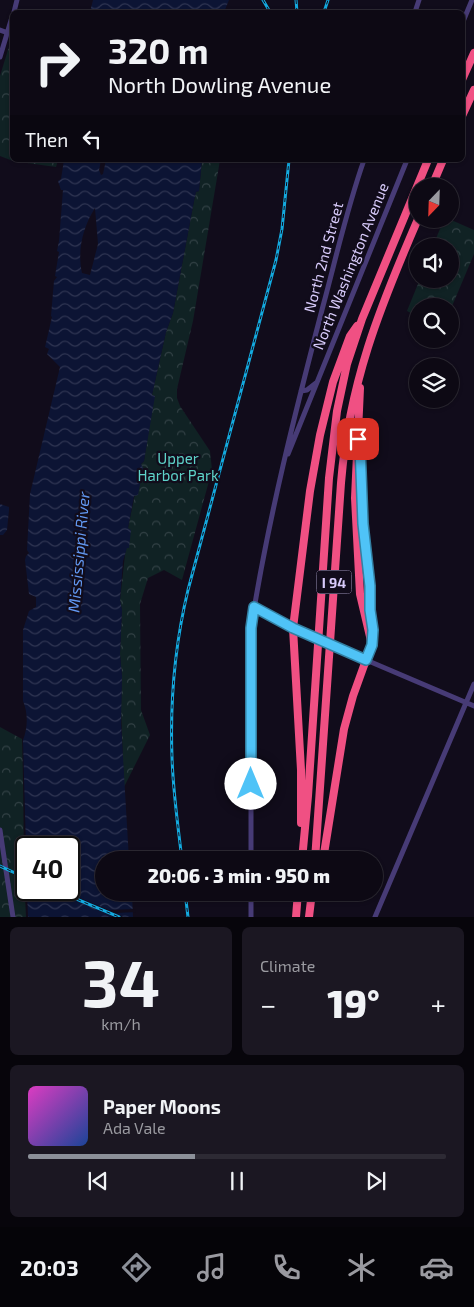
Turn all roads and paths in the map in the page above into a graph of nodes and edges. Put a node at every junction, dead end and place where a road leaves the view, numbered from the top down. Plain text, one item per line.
1 (472, 0) edge
2 (465, 17) edge
3 (10, 25) edge
4 (0, 30) edge
5 (8, 33) junction
6 (474, 53) edge
7 (0, 57) edge
8 (465, 73) edge
9 (474, 90) edge
10 (465, 110) edge
11 (363, 162) edge
12 (406, 162) edge
13 (427, 162) edge
14 (442, 162) edge
15 (435, 178) edge
16 (414, 228) edge
17 (380, 308) junction
18 (362, 319) junction
19 (316, 382) junction
20 (301, 391) junction
21 (358, 439) junction
22 (283, 466) junction
23 (370, 592) joint
24 (254, 607) junction
25 (293, 628) junction
26 (372, 645) junction
27 (366, 660) junction
28 (474, 684) edge
29 (466, 702) junction
30 (474, 706) edge
31 (0, 830) edge
32 (251, 851) edge
33 (301, 851) edge
34 (302, 851) edge
35 (316, 851) edge
36 (324, 851) edge
37 (251, 901) edge
38 (297, 901) edge
39 (311, 901) edge
40 (314, 901) edge
41 (310, 914) edge
42 (13, 917) edge
43 (251, 917) edge
44 (296, 917) edge
45 (377, 917) edge

1 - 2 street
3 - 5 street
4 - 5 street
5 - 7 street
6 - 8 highway
9 - 10 highway
11 - 20 street, North 2nd Street
12 - 19 street, North Washington Avenue
13 - 18 highway, I 94
14 - 15 highway
16 - 17 highway, I 94
17 - 21 highway
17 - 35 highway, I 94
18 - 25 highway
18 - 34 highway, I 94
19 - 20 street
19 - 22 street, North Washington Avenue
20 - 22 street, North Washington Avenue
21 - 23 highway
21 - 26 highway
22 - 24 street, North Washington Avenue
23 - 26 street
24 - 25 street
24 - 32 street, North Washington Avenue
25 - 27 street, bridge
25 - 33 highway
26 - 27 street
27 - 29 street
27 - 36 highway
28 - 29 street
29 - 30 street
29 - 45 street
31 - 42 street
37 - 43 street
38 - 44 highway
39 - 41 highway
40 - 41 highway

